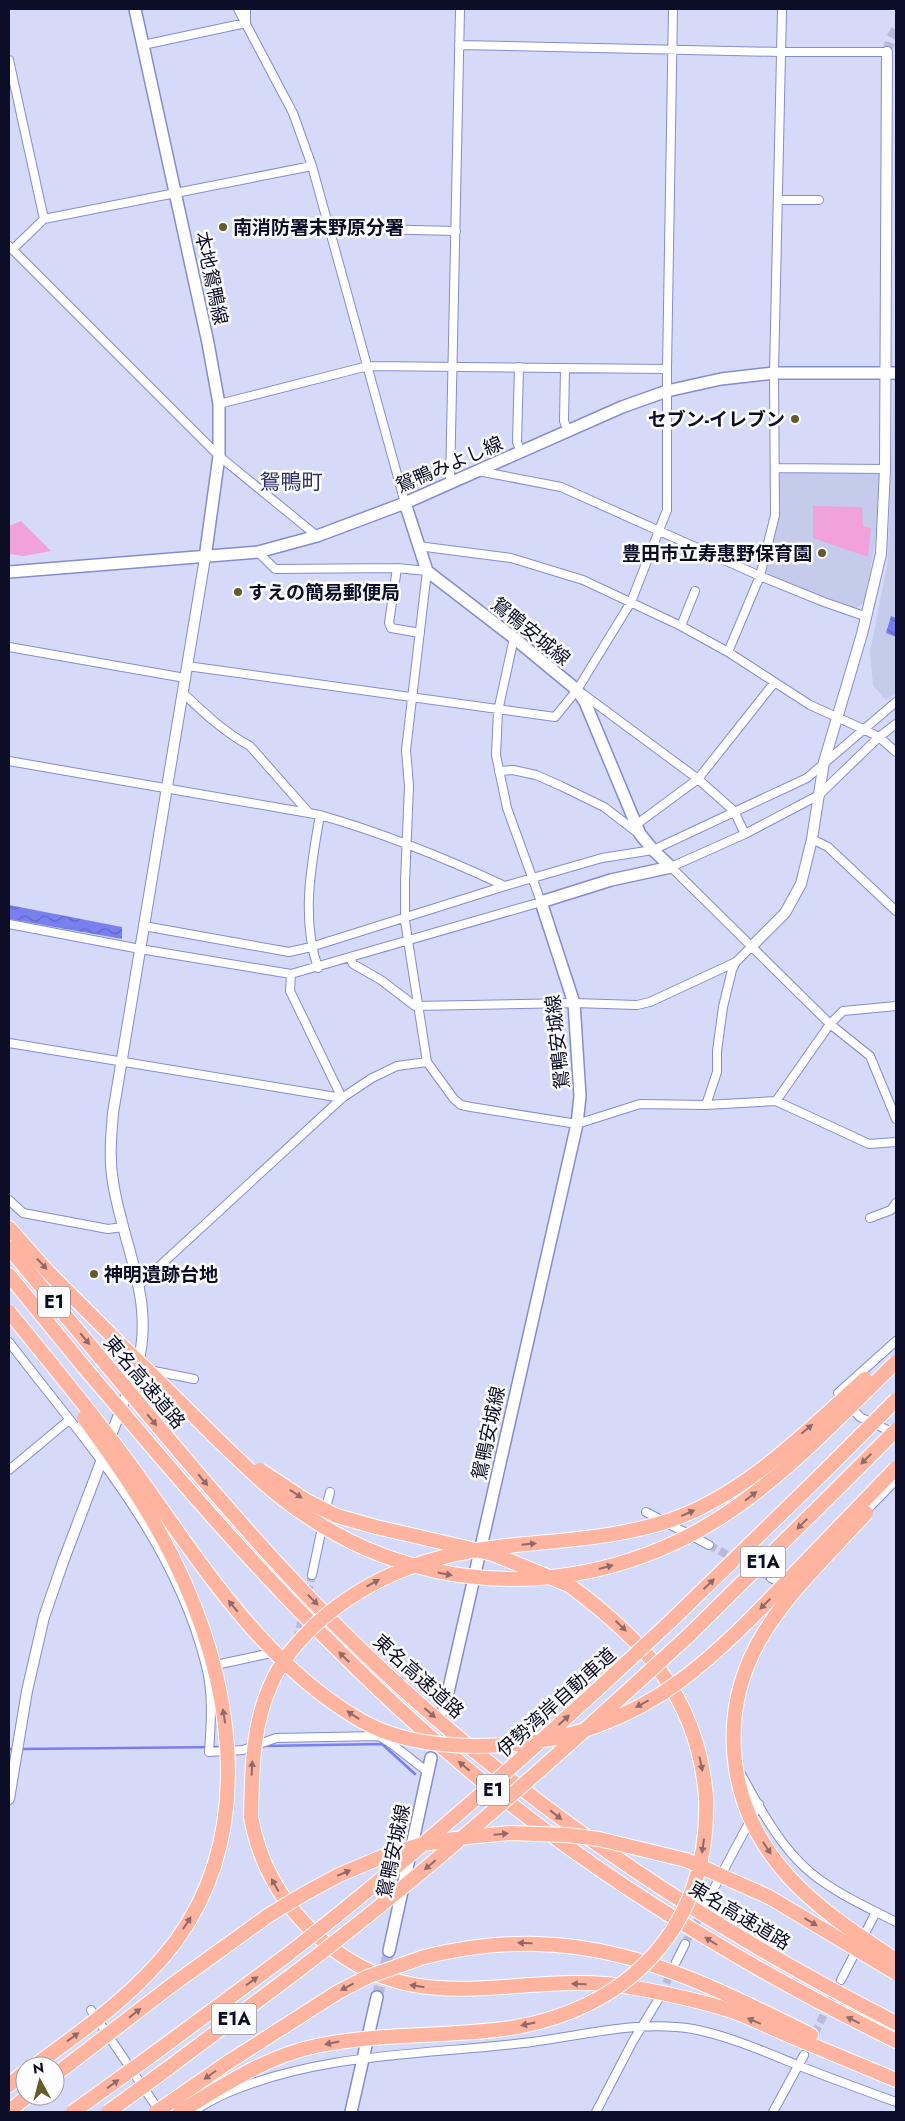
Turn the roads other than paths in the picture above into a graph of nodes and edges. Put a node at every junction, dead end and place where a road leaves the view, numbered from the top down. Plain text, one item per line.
1 (135, 9) edge
2 (238, 9) edge
3 (246, 9) edge
4 (460, 9) edge
5 (674, 9) edge
6 (782, 9) edge
7 (246, 23) junction
8 (142, 45) junction
9 (459, 45) junction
10 (673, 48) junction
11 (781, 52) junction
12 (887, 52) joint
13 (9, 60) edge
14 (312, 166) junction
15 (175, 193) junction
16 (778, 200) junction
17 (819, 200) dead end
18 (44, 220) junction
19 (330, 228) junction
20 (456, 230) junction
21 (11, 247) edge
22 (368, 366) junction
23 (453, 366) junction
24 (519, 367) junction
25 (565, 368) junction
26 (667, 369) junction
27 (774, 373) junction
28 (891, 374) edge
29 (667, 392) junction
30 (219, 404) junction
31 (568, 431) junction
32 (521, 452) junction
33 (219, 456) junction
34 (775, 468) junction
35 (885, 469) junction
36 (478, 471) junction
37 (450, 483) junction
38 (405, 503) junction
39 (660, 533) junction
40 (317, 536) junction
41 (418, 546) junction
42 (258, 552) junction
43 (205, 558) junction
44 (397, 568) junction
45 (427, 571) junction
46 (9, 572) edge
47 (760, 576) junction
48 (695, 592) dead end
49 (631, 602) junction
50 (867, 617) junction
51 (681, 626) junction
52 (420, 634) junction
53 (514, 638) junction
54 (9, 647) edge
55 (728, 652) junction
56 (187, 666) junction
57 (185, 678) junction
58 (774, 683) junction
59 (577, 690) junction
60 (183, 693) junction
61 (413, 697) junction
62 (896, 702) edge
63 (498, 711) junction
64 (838, 719) junction
65 (896, 724) edge
66 (863, 729) junction
67 (879, 737) junction
68 (896, 752) edge
69 (9, 762) edge
70 (824, 762) junction
71 (499, 771) junction
72 (698, 779) junction
73 (168, 789) junction
74 (820, 791) junction
75 (734, 811) junction
76 (309, 814) junction
77 (320, 816) junction
78 (639, 829) junction
79 (745, 834) junction
80 (812, 840) junction
81 (408, 846) junction
82 (654, 851) junction
83 (670, 865) junction
84 (532, 880) junction
85 (505, 886) junction
86 (540, 900) junction
87 (896, 911) edge
88 (405, 919) junction
89 (9, 924) edge
90 (144, 928) junction
91 (407, 938) junction
92 (140, 948) junction
93 (311, 948) junction
94 (751, 948) junction
95 (350, 958) junction
96 (736, 962) junction
97 (318, 968) junction
98 (292, 974) junction
99 (574, 1003) junction
100 (419, 1006) junction
101 (896, 1006) edge
102 (830, 1024) junction
103 (9, 1043) edge
104 (427, 1062) junction
105 (121, 1063) junction
106 (342, 1098) junction
107 (776, 1101) junction
108 (706, 1105) junction
109 (896, 1119) edge
110 (576, 1124) junction
111 (896, 1142) edge
112 (9, 1200) edge
113 (896, 1203) edge
114 (870, 1218) dead end
115 (9, 1228) edge
116 (123, 1228) junction
117 (9, 1248) edge
118 (9, 1275) edge
119 (139, 1285) junction
120 (9, 1313) edge
121 (896, 1341) edge
122 (9, 1342) edge
123 (896, 1352) edge
124 (896, 1362) edge
125 (137, 1367) junction
126 (194, 1379) dead end
127 (896, 1400) edge
128 (69, 1420) junction
129 (201, 1423) junction
130 (896, 1430) edge
131 (896, 1434) edge
132 (102, 1460) junction
133 (896, 1468) edge
134 (9, 1470) edge
135 (896, 1476) edge
136 (896, 1480) edge
137 (330, 1492) dead end
138 (646, 1512) dead end
139 (709, 1545) tunnel mouth
140 (312, 1575) tunnel mouth
141 (771, 1578) tunnel mouth
142 (793, 1589) junction
143 (293, 1645) dead end
144 (207, 1667) junction
145 (444, 1710) dead end
146 (432, 1758) dead end
147 (428, 1772) junction
148 (9, 1798) edge
149 (759, 1804) junction
150 (705, 1905) tunnel mouth
151 (876, 1912) junction
152 (896, 1922) edge
153 (685, 1944) tunnel mouth
154 (388, 1951) tunnel mouth
155 (896, 1960) edge
156 (676, 1962) tunnel mouth
157 (896, 1973) edge
158 (841, 1980) tunnel mouth
159 (377, 1997) tunnel mouth
160 (658, 2000) tunnel mouth
161 (91, 2010) dead end
162 (896, 2023) edge
163 (642, 2026) junction
164 (896, 2042) edge
165 (804, 2055) tunnel mouth
166 (48, 2056) edge
167 (364, 2057) junction
168 (798, 2065) junction
169 (65, 2067) edge
170 (896, 2079) edge
171 (9, 2098) edge
172 (896, 2102) edge
173 (9, 2112) edge
174 (73, 2112) edge
175 (108, 2112) edge
176 (156, 2112) edge
177 (160, 2112) edge
178 (180, 2112) edge
179 (192, 2112) edge
180 (351, 2112) edge
181 (596, 2112) edge
182 (773, 2112) edge

1 - 8 main road, 本地鴛鴨線
2 - 7 street
3 - 7 street
4 - 9 street
5 - 10 street
6 - 11 street
7 - 8 street
7 - 14 street
8 - 15 main road, 本地鴛鴨線
9 - 10 street
9 - 20 street
10 - 11 street
10 - 26 street
11 - 12 street
11 - 16 street
12 - 28 street
13 - 18 street
14 - 15 street
14 - 19 street
15 - 18 street
15 - 30 main road, 本地鴛鴨線
16 - 17 street
16 - 27 street
18 - 21 street
19 - 20 street
19 - 22 street
20 - 23 street
21 - 33 street
22 - 23 street
22 - 30 street
22 - 38 street
23 - 24 street
23 - 37 street
24 - 25 street
24 - 32 street
25 - 26 street
25 - 31 street
26 - 29 street
27 - 28 main road, 鴛鴨みよし線
27 - 29 main road, 鴛鴨みよし線
27 - 34 street
28 - 35 street
29 - 31 main road, 鴛鴨みよし線
29 - 39 street
30 - 33 main road, 本地鴛鴨線
31 - 32 main road, 鴛鴨みよし線
32 - 36 main road, 鴛鴨みよし線
33 - 40 street
33 - 43 main road, 本地鴛鴨線
34 - 35 street
34 - 47 street
35 - 50 street
36 - 37 main road, 鴛鴨みよし線
36 - 39 street
37 - 38 main road, 鴛鴨みよし線
38 - 40 main road, 鴛鴨みよし線
38 - 41 main road
39 - 47 street
39 - 49 street
40 - 42 main road, 鴛鴨みよし線
41 - 45 main road
41 - 49 street
42 - 43 main road, 鴛鴨みよし線
42 - 44 street
43 - 46 main road, 鴛鴨みよし線
43 - 56 street
44 - 45 street
44 - 52 street
45 - 52 street
45 - 53 main road, 鴛鴨安城線
47 - 50 street
47 - 55 street
48 - 51 street
49 - 51 street
49 - 59 street
50 - 64 street
51 - 55 street
52 - 61 street
53 - 59 main road, 鴛鴨安城線
53 - 63 street
54 - 57 street
55 - 58 street
56 - 57 street
56 - 61 street
57 - 60 street
58 - 64 street
58 - 72 street
59 - 63 street
59 - 72 street
59 - 78 main road, 鴛鴨安城線
60 - 73 street
60 - 76 street
61 - 63 street
61 - 81 street
62 - 66 street
63 - 71 street
64 - 66 street
64 - 70 street
65 - 67 street
66 - 67 street
66 - 70 street
67 - 68 street
67 - 74 street
69 - 73 street
70 - 74 street
70 - 75 street
71 - 78 street
71 - 84 street
72 - 75 street
72 - 78 street
73 - 76 street
73 - 90 street
74 - 79 street
74 - 80 street
75 - 79 street
75 - 82 street
76 - 77 street
77 - 81 street
77 - 93 street
78 - 82 main road, 鴛鴨安城線
79 - 83 street
80 - 87 street
80 - 94 street
81 - 85 street
81 - 88 street
82 - 83 main road, 鴛鴨安城線
82 - 84 street
83 - 86 main road
83 - 94 street
84 - 85 street
84 - 86 street
85 - 88 street
86 - 91 street
86 - 99 main road, 鴛鴨安城線
88 - 91 street
88 - 93 street
89 - 92 street
90 - 92 street
90 - 93 street
91 - 95 street
91 - 100 street
92 - 98 street
92 - 105 street
93 - 97 street
94 - 96 street
94 - 102 street
95 - 97 street
95 - 100 street
96 - 99 street
96 - 108 street
97 - 98 street
98 - 106 street
99 - 100 street
99 - 110 main road, 鴛鴨安城線
100 - 104 street
101 - 102 street
102 - 107 street
102 - 109 street
103 - 105 street
104 - 106 street
104 - 110 street
105 - 106 street
105 - 116 street
106 - 119 street
107 - 108 street
107 - 111 street
108 - 110 street
110 - 145 main road, 鴛鴨安城線
112 - 116 street
113 - 114 street
115 -> 129 highway, bridge
116 - 119 street
117 -> 162 highway, 東名高速道路 / E1, bridge
164 -> 118 highway, 東名高速道路 / E1, bridge
119 - 125 street
133 -> 120 highway, bridge
166 -> 120 highway, bridge
121 - 131 street
122 - 128 street
170 -> 123 highway, bridge
129 -> 124 highway, bridge
125 - 126 street
125 - 132 street
174 -> 127 highway, 伊勢湾岸自動車道 / E1A, bridge
128 - 132 street
128 - 134 street
129 -> 178 highway, bridge
130 -> 175 highway, 伊勢湾岸自動車道 / E1A, bridge
132 - 144 street
132 - 148 street
135 -> 155 highway, bridge
136 - 142 street
137 - 140 street
138 - 139 street
141 - 142 street
142 - 149 street
143 - 144 street
144 - 147 street
146 - 147 main road, 鴛鴨安城線
147 - 154 main road, 鴛鴨安城線
149 - 150 street
149 - 151 street
151 - 152 street
151 - 158 street
153 - 156 street
169 -> 157 highway, bridge
159 - 167 main road
160 - 163 street
161 - 177 street
163 - 167 street
163 - 168 street
163 - 181 street
165 - 168 street
167 - 179 street
167 - 180 main road
168 - 172 street
168 - 182 street
170 -> 176 highway, bridge
171 - 173 street

